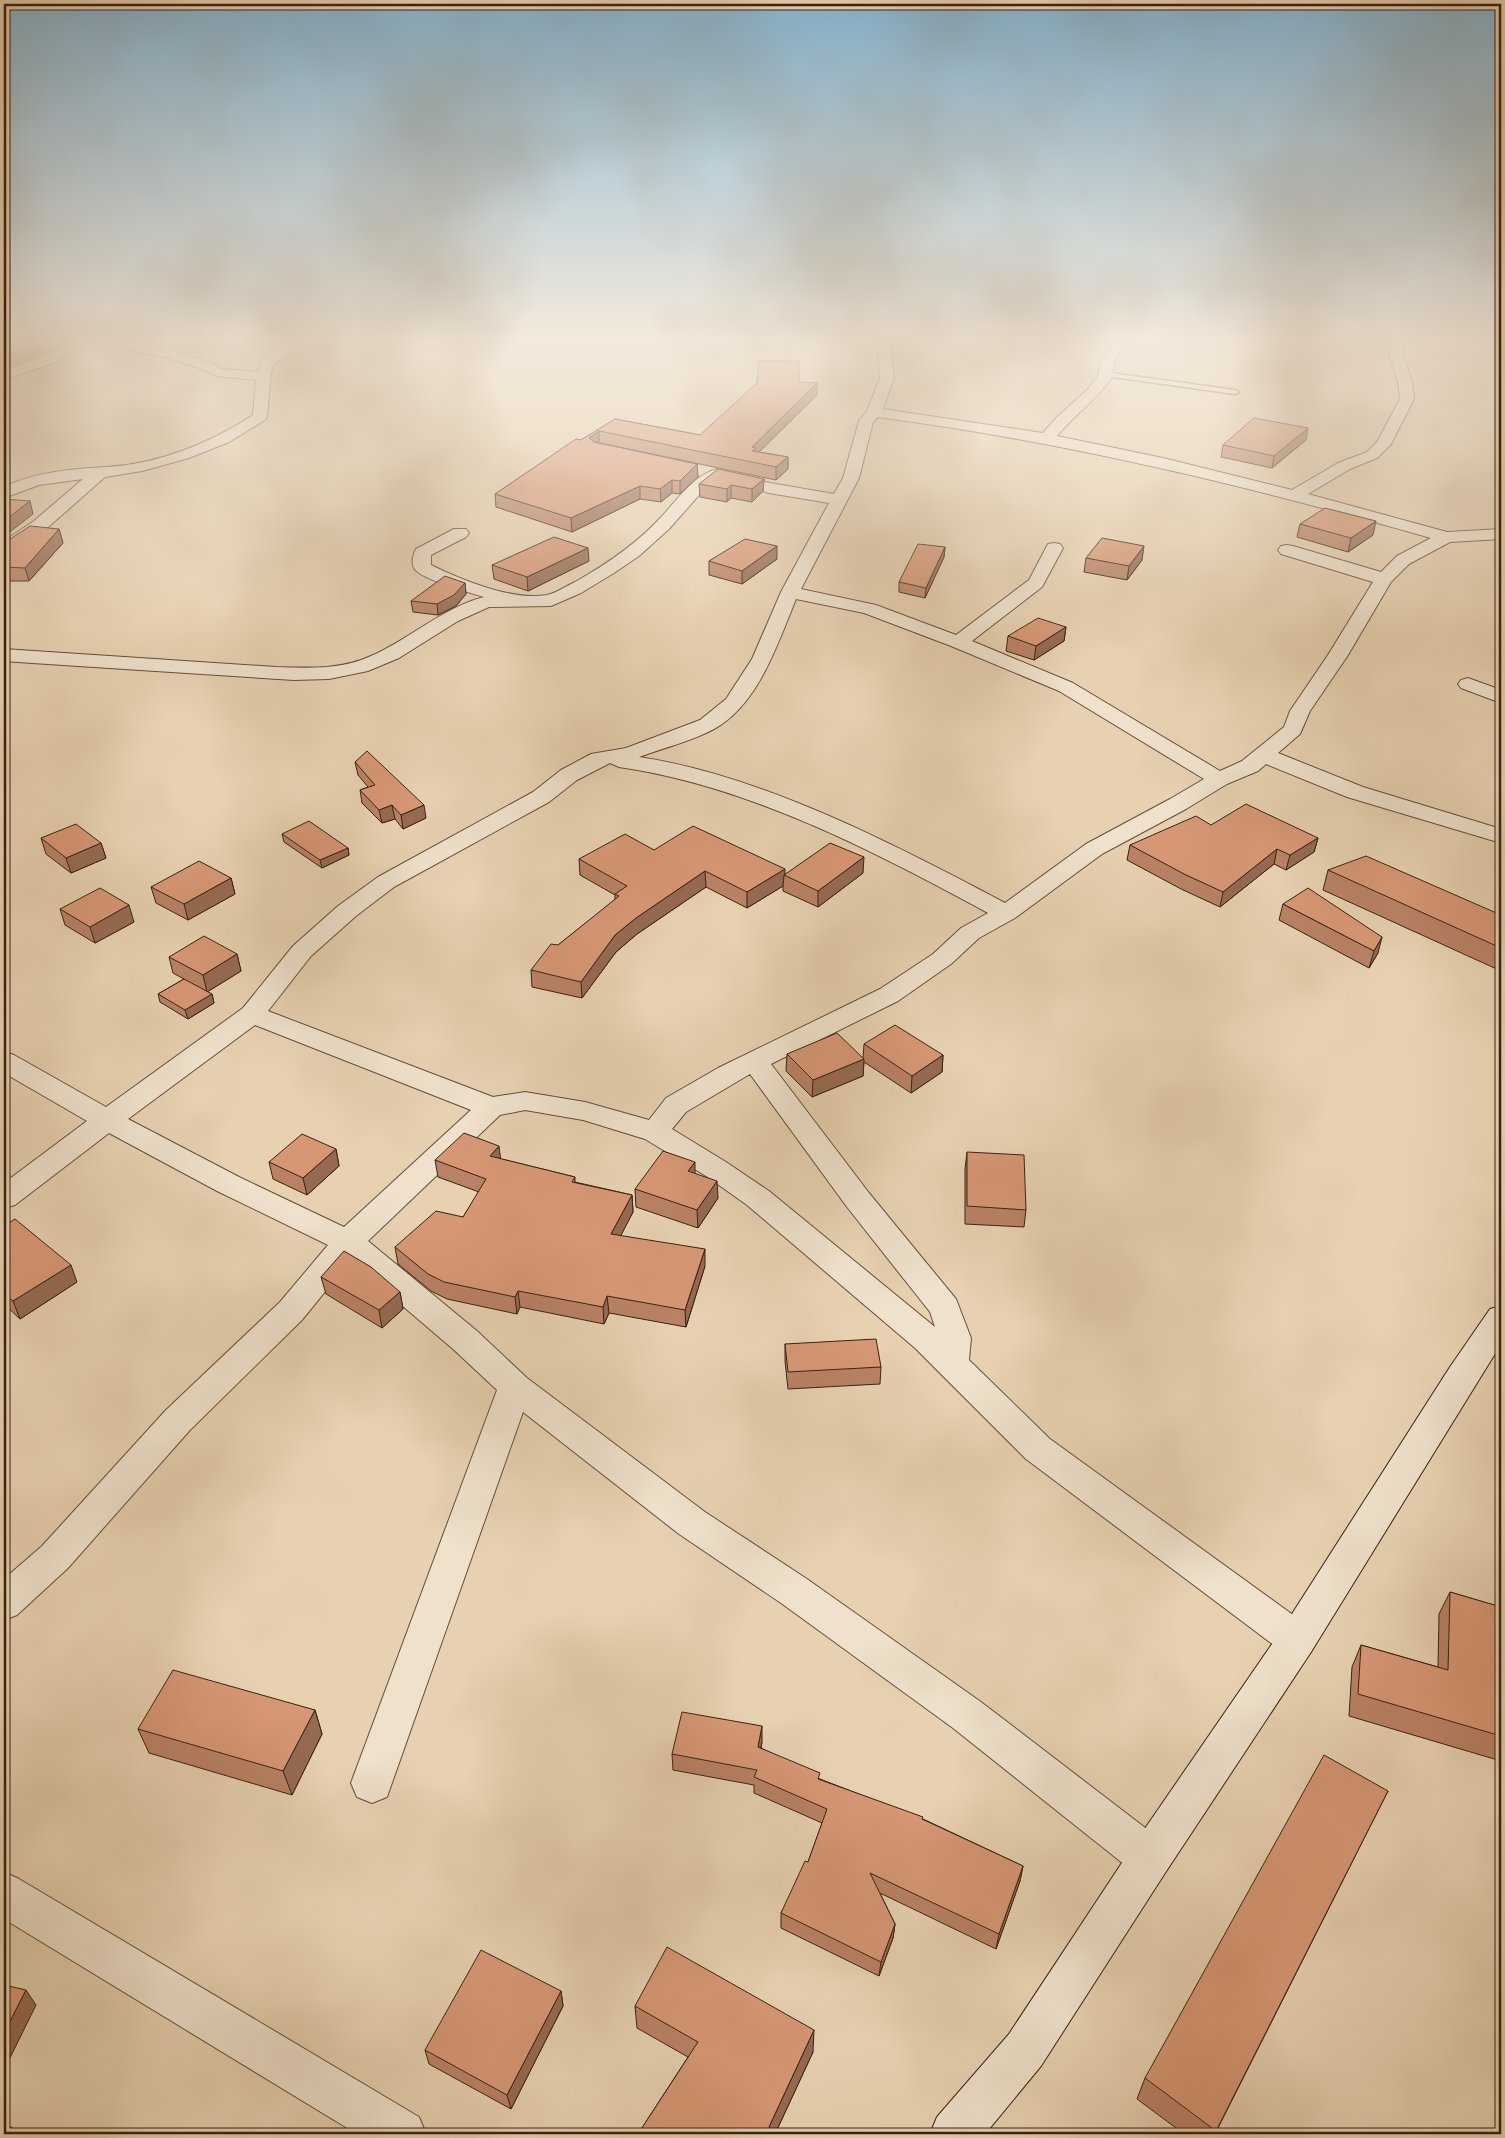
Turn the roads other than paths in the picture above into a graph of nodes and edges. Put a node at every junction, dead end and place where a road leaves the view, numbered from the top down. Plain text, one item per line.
1 (223, 440) edge
2 (861, 440) edge
3 (1060, 440) edge
4 (1385, 440) edge
5 (698, 470) edge
6 (101, 472) junction
7 (717, 474) junction
8 (4, 493) edge
9 (1296, 494) junction
10 (840, 500) junction
11 (460, 533) dead end
12 (1501, 534) edge
13 (1446, 537) junction
14 (1054, 548) dead end
15 (4, 549) edge
16 (1287, 550) dead end
17 (1384, 579) junction
18 (790, 592) junction
19 (506, 598) junction
20 (958, 642) junction
21 (4, 655) edge
22 (1468, 684) dead end
23 (1501, 697) edge
24 (1263, 755) junction
25 (599, 759) junction
26 (1219, 779) junction
27 (1501, 836) edge
28 (1006, 913) junction
29 (252, 1014) junction
30 (4, 1061) edge
31 (755, 1062) junction
32 (491, 1107) junction
33 (107, 1120) junction
34 (655, 1132) junction
35 (4, 1198) edge
36 (348, 1242) junction
37 (1501, 1318) edge
38 (952, 1364) junction
39 (515, 1387) junction
40 (4, 1603) edge
41 (1297, 1640) junction
42 (372, 1783) dead end
43 (1150, 1858) junction
44 (4, 1894) edge
45 (402, 2134) edge
46 (954, 2134) edge

1 - 6 street
2 - 10 street
3 - 9 street
4 - 9 street
5 - 7 street
6 - 8 street
6 - 15 street
7 - 10 street
7 - 19 street
9 - 13 street
10 - 18 street
11 - 19 street
12 - 13 street
13 - 17 street
14 - 20 street
16 - 17 street
17 - 24 street
18 - 20 street
18 - 25 street
19 - 21 street
20 - 26 street
22 - 23 street
24 - 26 street
24 - 27 street
25 - 28 street
25 - 29 street
26 - 28 street
28 - 31 street
29 - 32 street
29 - 33 street
30 - 33 street
31 - 34 street
31 - 38 street
32 - 34 street
32 - 36 street
33 - 35 street
33 - 36 street
34 - 38 street
36 - 39 street
36 - 40 street
37 - 41 street
38 - 41 street
39 - 42 street
39 - 43 street
41 - 43 street
43 - 46 street
44 - 45 street

